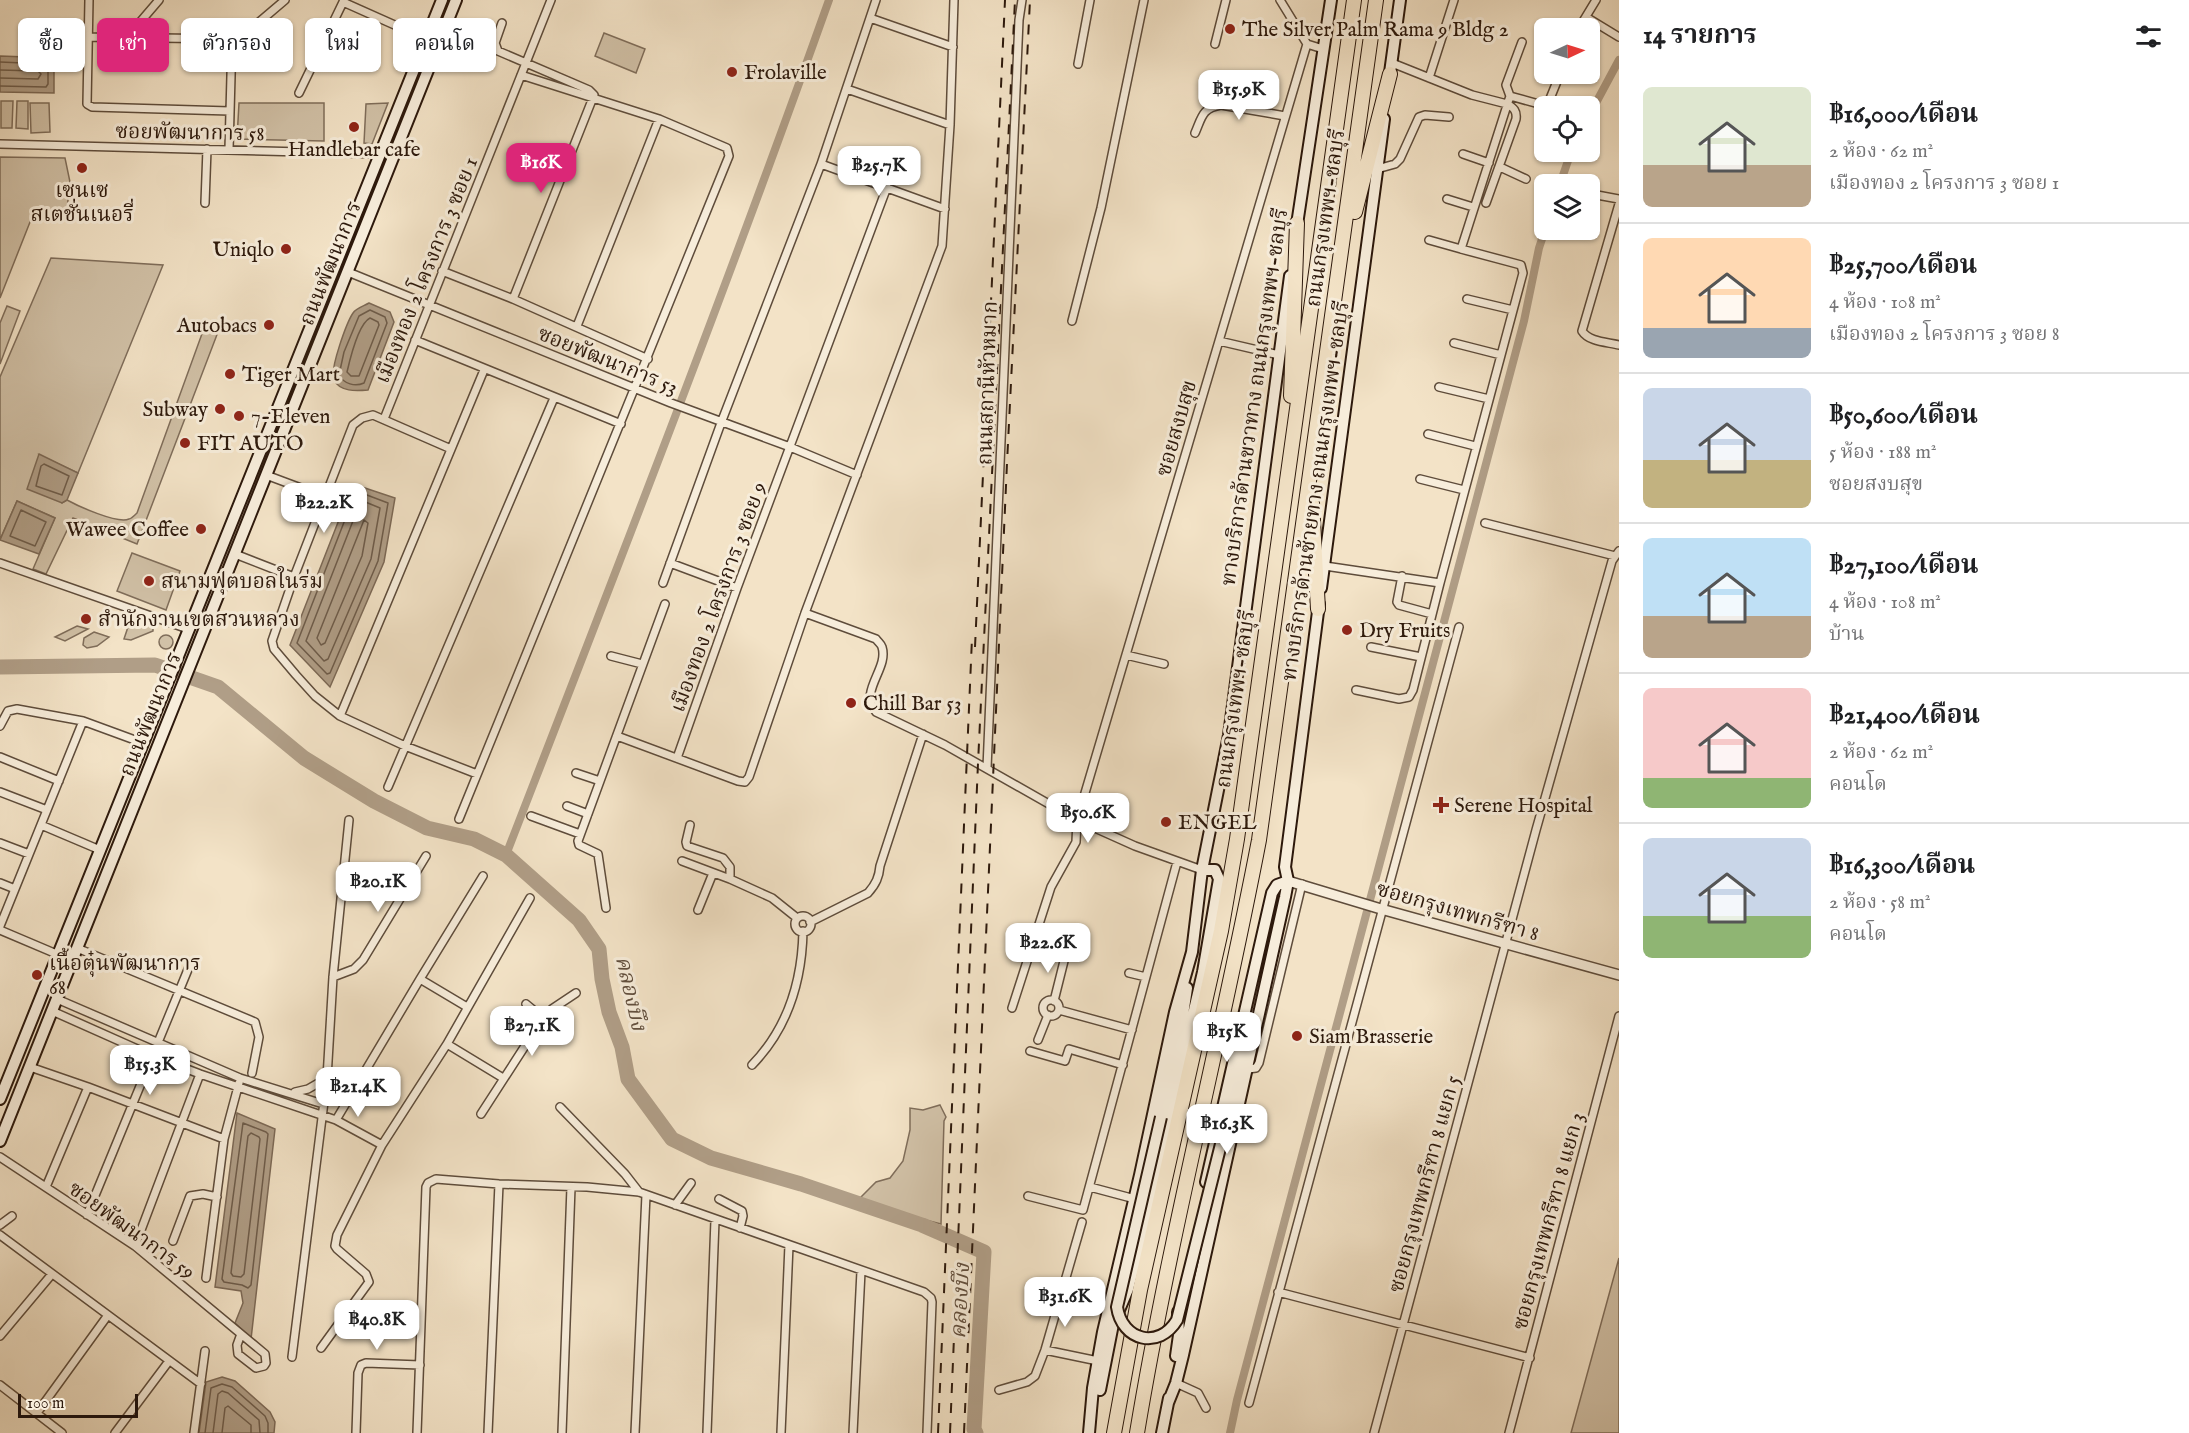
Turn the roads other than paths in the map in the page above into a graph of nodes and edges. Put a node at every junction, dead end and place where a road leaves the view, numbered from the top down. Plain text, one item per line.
1 (89, 0) edge
2 (159, 0) edge
3 (285, 0) edge
4 (442, 0) edge
5 (456, 0) edge
6 (551, 0) edge
7 (876, 0) edge
8 (954, 0) edge
9 (1022, 0) edge
10 (1090, 0) edge
11 (1144, 0) edge
12 (1226, 0) edge
13 (1280, 0) edge
14 (1331, 0) edge
15 (1354, 0) edge
16 (1377, 0) edge
17 (1401, 0) edge
18 (1454, 0) edge
19 (1596, 0) edge
20 (343, 1) edge
21 (1586, 17) joint
22 (144, 18) edge
23 (264, 18) edge
24 (435, 18) edge
25 (870, 18) junction
26 (502, 23) dead end
27 (393, 24) edge
28 (87, 37) junction
29 (97, 37) edge
30 (1619, 37) edge
31 (1522, 42) dead end
32 (1215, 44) dead end
33 (1307, 44) junction
34 (953, 47) junction
35 (1323, 49) junction
36 (526, 63) junction
37 (1078, 64) dead end
38 (1391, 69) junction
39 (231, 72) edge
40 (413, 72) edge
41 (521, 75) junction
42 (1429, 78) junction
43 (847, 89) junction
44 (299, 93) dead end
45 (1510, 96) junction
46 (592, 99) junction
47 (1534, 103) edge
48 (1507, 104) junction
49 (230, 111) junction
50 (1285, 116) junction
51 (1449, 117) dead end
52 (659, 119) junction
53 (950, 124) junction
54 (1195, 133) dead end
55 (0, 144) edge
56 (207, 149) junction
57 (229, 149) junction
58 (380, 154) junction
59 (1463, 154) dead end
60 (392, 160) junction
61 (1489, 163) junction
62 (821, 164) junction
63 (1500, 168) junction
64 (1377, 169) junction
65 (1526, 179) dead end
66 (887, 187) junction
67 (1600, 196) edge
68 (1447, 199) dead end
69 (1619, 199) edge
70 (205, 203) dead end
71 (1486, 203) dead end
72 (1619, 204) edge
73 (1473, 207) junction
74 (945, 208) junction
75 (1297, 224) junction
76 (1429, 240) dead end
77 (1461, 249) junction
78 (442, 271) junction
79 (1340, 271) junction
80 (332, 272) junction
81 (348, 272) junction
82 (513, 299) junction
83 (1467, 299) dead end
84 (429, 305) junction
85 (1513, 310) junction
86 (1072, 321) dead end
87 (577, 326) junction
88 (415, 340) junction
89 (1219, 341) junction
90 (1454, 343) dead end
91 (1619, 345) edge
92 (1279, 355) junction
93 (1501, 355) junction
94 (648, 358) junction
95 (484, 370) junction
96 (1439, 387) dead end
97 (635, 389) junction
98 (554, 399) junction
99 (1489, 399) junction
100 (384, 419) junction
101 (721, 423) junction
102 (621, 424) junction
103 (1428, 434) dead end
104 (1475, 446) junction
105 (790, 447) junction
106 (451, 449) junction
107 (1288, 467) junction
108 (1310, 471) junction
109 (266, 475) junction
110 (857, 475) junction
111 (1420, 479) dead end
112 (1464, 490) junction
113 (325, 497) junction
114 (237, 509) junction
115 (250, 515) junction
116 (1485, 523) dead end
117 (235, 554) junction
118 (1617, 554) edge
119 (0, 563) edge
120 (670, 563) junction
121 (1324, 566) junction
122 (1402, 576) junction
123 (294, 577) junction
124 (663, 583) dead end
125 (1440, 583) junction
126 (736, 588) junction
127 (665, 604) dead end
128 (1318, 609) junction
129 (805, 613) junction
130 (1432, 614) junction
131 (1459, 627) dead end
132 (188, 629) junction
133 (1371, 647) dead end
134 (1126, 655) junction
135 (611, 656) dead end
136 (1421, 657) junction
137 (642, 664) junction
138 (1164, 664) dead end
139 (1356, 690) dead end
140 (340, 716) junction
141 (83, 721) junction
142 (0, 726) edge
143 (923, 734) junction
144 (617, 736) junction
145 (143, 743) junction
146 (405, 746) junction
147 (0, 757) edge
148 (677, 758) junction
149 (987, 768) junction
150 (576, 773) dead end
151 (477, 774) junction
152 (58, 781) junction
153 (600, 781) junction
154 (388, 787) dead end
155 (0, 792) edge
156 (567, 806) dead end
157 (47, 810) junction
158 (588, 814) junction
159 (531, 816) dead end
160 (459, 819) dead end
161 (349, 820) dead end
162 (1077, 820) junction
163 (41, 825) junction
164 (690, 825) dead end
165 (580, 834) junction
166 (0, 843) edge
167 (100, 850) junction
168 (29, 854) junction
169 (426, 856) dead end
170 (681, 861) dead end
171 (1178, 862) junction
172 (1202, 870) junction
173 (713, 873) junction
174 (483, 876) dead end
175 (730, 879) junction
176 (1288, 881) junction
177 (0, 883) edge
178 (1302, 884) junction
179 (15, 889) junction
180 (1285, 897) junction
181 (531, 898) dead end
182 (1269, 903) junction
183 (606, 908) dead end
184 (1379, 908) junction
185 (698, 910) dead end
186 (798, 918) junction
187 (810, 922) junction
188 (0, 926) edge
189 (0, 930) edge
190 (803, 932) junction
191 (1506, 944) junction
192 (77, 948) junction
193 (1192, 952) junction
194 (1066, 953) dead end
195 (59, 955) junction
196 (72, 961) junction
197 (189, 967) dead end
198 (1255, 968) junction
199 (1269, 972) junction
200 (1129, 973) dead end
201 (1619, 975) edge
202 (333, 977) junction
203 (1146, 977) junction
204 (420, 979) junction
205 (179, 991) junction
206 (576, 993) dead end
207 (57, 999) junction
208 (1054, 1001) junction
209 (526, 1004) dead end
210 (1262, 1005) junction
211 (467, 1007) junction
212 (1012, 1008) dead end
213 (1059, 1010) junction
214 (52, 1011) junction
215 (1048, 1015) junction
216 (1619, 1016) edge
217 (543, 1018) junction
218 (1132, 1029) junction
219 (1038, 1040) dead end
220 (159, 1042) junction
221 (447, 1044) junction
222 (1030, 1051) dead end
223 (153, 1056) junction
224 (752, 1065) dead end
225 (1123, 1065) junction
226 (30, 1067) junction
227 (1248, 1069) junction
228 (252, 1073) dead end
229 (200, 1074) junction
230 (240, 1078) junction
231 (327, 1078) junction
232 (503, 1078) junction
233 (88, 1087) junction
234 (238, 1087) junction
235 (293, 1093) junction
236 (0, 1099) edge
237 (134, 1104) junction
238 (323, 1104) junction
239 (560, 1107) dead end
240 (481, 1114) dead end
241 (323, 1115) junction
242 (336, 1120) junction
243 (182, 1123) junction
244 (224, 1139) junction
245 (0, 1141) edge
246 (382, 1145) junction
247 (0, 1156) edge
248 (691, 1182) dead end
249 (499, 1184) junction
250 (46, 1187) junction
251 (571, 1187) junction
252 (1090, 1187) junction
253 (642, 1193) junction
254 (1028, 1196) dead end
255 (217, 1197) junction
256 (719, 1199) dead end
257 (1135, 1199) junction
258 (675, 1205) junction
259 (87, 1215) junction
260 (12, 1216) dead end
261 (715, 1220) junction
262 (1082, 1222) dead end
263 (0, 1225) edge
264 (740, 1228) junction
265 (0, 1235) edge
266 (173, 1242) dead end
267 (789, 1245) junction
268 (135, 1246) junction
269 (861, 1271) junction
270 (52, 1274) junction
271 (206, 1278) dead end
272 (1278, 1292) junction
273 (108, 1315) junction
274 (1403, 1325) junction
275 (241, 1334) junction
276 (0, 1336) edge
277 (321, 1348) dead end
278 (1046, 1350) junction
279 (205, 1351) dead end
280 (292, 1357) dead end
281 (1530, 1358) junction
282 (169, 1360) junction
283 (1098, 1361) junction
284 (420, 1365) junction
285 (1176, 1383) junction
286 (201, 1384) junction
287 (0, 1385) edge
288 (999, 1390) dead end
289 (1168, 1403) junction
290 (1249, 1403) dead end
291 (1206, 1408) dead end
292 (37, 1413) junction
293 (1092, 1413) junction
294 (63, 1433) edge
295 (115, 1433) edge
296 (194, 1433) edge
297 (356, 1433) edge
298 (417, 1433) edge
299 (488, 1433) edge
300 (562, 1433) edge
301 (635, 1433) edge
302 (707, 1433) edge
303 (781, 1433) edge
304 (853, 1433) edge
305 (927, 1433) edge
306 (1089, 1433) edge
307 (1114, 1433) edge
308 (1137, 1433) edge
309 (1162, 1433) edge
310 (1374, 1433) edge
311 (1509, 1433) edge

1 - 28 street
2 - 22 street
3 - 23 street
4 - 24 main road, ถนนพัฒนาการ
5 - 60 main road, ถนนพัฒนาการ
6 - 36 street, เมืองทอง 2 โครงการ 3 ซอย 1
7 - 25 street
8 - 34 street
9 - 149 street, ถนนสถานีหัวหมาก
10 - 37 street
11 - 86 street
12 - 32 street
13 - 33 street
14 - 35 main road, ทางบริการด้านขวาทาง ถนนกรุงเทพฯ-ชลบุรี
15 - 107 highway, ถนนกรุงเทพฯ-ชลบุรี
16 - 79 highway, ถนนกรุงเทพฯ-ชลบุรี
17 - 38 main road, ทางบริการด้านซ้ายทาง ถนนกรุงเทพฯ-ชลบุรี
18 - 42 street
19 - 21 street
20 - 27 street
20 - 44 street
21 - 30 street
25 - 34 street
25 - 43 street
26 - 36 street
28 - 29 street
28 - 49 street
31 - 45 street
33 - 35 street
33 - 50 street, ซอยสงบสุข
34 - 53 street
35 - 75 main road, ทางบริการด้านขวาทาง ถนนกรุงเทพฯ-ชลบุรี
36 - 41 street, เมืองทอง 2 โครงการ 3 ซอย 1
36 - 46 street
38 - 42 street
38 - 64 main road, ทางบริการด้านซ้ายทาง ถนนกรุงเทพฯ-ชลบุรี
38 - 79 highway
39 - 49 street
40 - 58 main road, ถนนพัฒนาการ
41 - 46 street
41 - 78 street, เมืองทอง 2 โครงการ 3 ซอย 1
42 - 48 street
43 - 53 street
43 - 62 street
45 - 47 street
45 - 48 street
46 - 52 street
46 - 82 street
48 - 61 street
48 - 63 street
49 - 57 street
50 - 54 street
50 - 89 street, ซอยสงบสุข
51 - 64 street
52 - 87 street
52 - 94 street
53 - 74 street
55 - 56 street, ซอยพัฒนาการ 58
56 - 57 street, ซอยพัฒนาการ 58
56 - 70 street
57 - 58 street, ซอยพัฒนาการ 58
58 - 60 main road
58 - 80 main road, ถนนพัฒนาการ
59 - 61 street
60 - 81 main road, ถนนพัฒนาการ
61 - 73 street
62 - 66 street
62 - 101 street
63 - 65 street
63 - 71 street
64 - 121 main road, ทางบริการด้านซ้ายทาง ถนนกรุงเทพฯ-ชลบุรี
66 - 74 street
66 - 105 street, เมืองทอง 2 โครงการ 3 ซอย 9
67 - 69 street
68 - 73 street
72 - 91 street
73 - 77 street
74 - 110 street
75 - 92 main road, ทางบริการด้านขวาทาง ถนนกรุงเทพฯ-ชลบุรี
75 - 107 highway
76 - 77 street
77 - 85 street
78 - 82 street
78 - 84 street, เมืองทอง 2 โครงการ 3 ซอย 1
79 - 108 highway, ถนนกรุงเทพฯ-ชลบุรี
80 - 81 main road
80 - 114 main road, ถนนพัฒนาการ
81 - 84 street, ซอยพัฒนาการ 53
81 - 109 main road, ถนนพัฒนาการ
82 - 87 street
83 - 85 street
84 - 88 street, เมืองทอง 2 โครงการ 3 ซอย 1
84 - 97 street, ซอยพัฒนาการ 53
85 - 93 street
87 - 94 street
88 - 95 street
88 - 100 street, เมืองทอง 2 โครงการ 3 ซอย 1
89 - 92 street
89 - 134 street, ซอยสงบสุข
90 - 93 street
92 - 172 main road, ทางบริการด้านขวาทาง ถนนกรุงเทพฯ-ชลบุรี
93 - 99 street
94 - 97 street
95 - 98 street
95 - 106 street
96 - 99 street
97 - 101 street, ซอยพัฒนาการ 53
97 - 102 street
98 - 102 street
98 - 146 street
99 - 104 street
100 - 106 street
100 - 113 street
101 - 105 street, ซอยพัฒนาการ 53
101 - 120 street
102 - 151 street
103 - 104 street
104 - 112 street
105 - 110 street, ซอยพัฒนาการ 53
105 - 126 street, เมืองทอง 2 โครงการ 3 ซอย 9
106 - 140 street
107 - 307 highway, ถนนกรุงเทพฯ-ชลบุรี
108 - 128 highway
108 - 308 highway, ถนนกรุงเทพฯ-ชลบุรี
109 - 113 street
109 - 115 main road, ถนนพัฒนาการ
110 - 129 street
111 - 112 street
112 - 125 street
113 - 123 street
114 - 115 main road
114 - 132 main road, ถนนพัฒนาการ
115 - 117 main road, ถนนพัฒนาการ
116 - 118 street
117 - 123 street
117 - 192 main road, ถนนพัฒนาการ
118 - 191 street, ซอยกรุงเทพกรีฑา 8 แยก 5
119 - 132 street
120 - 124 street
120 - 126 street
121 - 122 street
121 - 128 main road, ทางบริการด้านซ้ายทาง ถนนกรุงเทพฯ-ชลบุรี
122 - 125 street
122 - 130 street
123 - 140 street
125 - 130 street
126 - 148 street, เมืองทอง 2 โครงการ 3 ซอย 9
127 - 137 street
128 - 176 main road, ทางบริการด้านซ้ายทาง ถนนกรุงเทพฯ-ชลบุรี
129 - 143 street
129 - 148 street
130 - 136 street
131 - 184 street
132 - 145 main road, ถนนพัฒนาการ
133 - 136 street
134 - 138 street
134 - 162 street, ซอยสงบสุข
135 - 137 street
136 - 139 street
137 - 144 street
140 - 146 street
141 - 142 street
141 - 145 street
141 - 152 street
143 - 149 street
143 - 187 street
144 - 148 street
144 - 153 street
145 - 167 main road, ถนนพัฒนาการ
146 - 151 street
146 - 154 street
147 - 152 street
149 - 162 street
150 - 153 street
151 - 160 street
152 - 157 street
153 - 158 street
155 - 157 street
156 - 158 street
157 - 163 street
158 - 165 street
159 - 165 street
161 - 202 street
162 - 171 street
162 - 212 street, ซอยสงบสุข
163 - 167 street
163 - 168 street
164 - 175 street
165 - 183 street
166 - 168 street
167 - 195 main road, ถนนพัฒนาการ
168 - 179 street
169 - 202 street
170 - 173 street
171 - 172 street
171 - 203 street
172 - 193 main road, ทางบริการด้านขวาทาง ถนนกรุงเทพฯ-ชลบุรี
172 - 293 main road, ทางบริการด้านขวาทาง ถนนกรุงเทพฯ-ชลบุรี
173 - 175 street
173 - 185 street
174 - 204 street
175 - 186 street
176 - 178 street, ซอยกรุงเทพกรีฑา 8
176 - 180 main road, ทางบริการด้านซ้ายทาง ถนนกรุงเทพฯ-ชลบุรี
176 - 182 main road, ทางบริการด้านซ้ายทาง ถนนกรุงเทพฯ-ชลบุรี
177 - 179 street
178 - 184 street, ซอยกรุงเทพกรีฑา 8
178 - 227 street
179 - 188 street
180 - 182 main road
180 - 199 main road, ทางบริการด้านซ้ายทาง ถนนกรุงเทพฯ-ชลบุรี
181 - 211 street
182 - 198 main road, ทางบริการด้านซ้ายทาง ถนนกรุงเทพฯ-ชลบุรี
184 - 191 street, ซอยกรุงเทพกรีฑา 8
184 - 272 street
186 - 187 street
186 - 190 street
187 - 190 street
189 - 195 street
190 - 224 street
191 - 201 street, ซอยกรุงเทพกรีฑา 8
191 - 274 street, ซอยกรุงเทพกรีฑา 8 แยก 5
192 - 196 main road, ถนนพัฒนาการ
192 - 205 street
193 - 210 main road, bridge
193 - 257 main road, ทางบริการด้านขวาทาง ถนนกรุงเทพฯ-ชลบุรี
194 - 208 street
195 - 196 main road
195 - 236 main road, ถนนพัฒนาการ
196 - 207 main road, ถนนพัฒนาการ
197 - 205 street
198 - 199 main road
198 - 289 main road, ทางบริการด้านซ้ายทาง ถนนกรุงเทพฯ-ชลบุรี
199 - 210 main road, ทางบริการด้านซ้ายทาง ถนนกรุงเทพฯ-ชลบุรี
200 - 203 street
202 - 231 street
203 - 218 street
204 - 211 street
204 - 242 street
205 - 220 street
205 - 228 street
206 - 217 street
207 - 214 main road, ถนนพัฒนาการ
207 - 220 street
208 - 213 street
208 - 215 street
209 - 217 street
210 - 227 main road, ทางบริการด้านซ้ายทาง ถนนกรุงเทพฯ-ชลบุรี
211 - 221 street
213 - 215 street
213 - 218 street
214 - 223 street
214 - 226 main road, ถนนพัฒนาการ
215 - 219 street
216 - 281 street, ซอยกรุงเทพกรีฑา 8 แยก 3
217 - 232 street
218 - 225 street
220 - 223 street
220 - 230 street
221 - 232 street
221 - 246 street
222 - 225 street
223 - 229 street
223 - 237 street
225 - 252 street
226 - 233 street
226 - 245 main road, ถนนพัฒนาการ
227 - 285 main road, ทางบริการด้านซ้ายทาง ถนนกรุงเทพฯ-ชลบุรี
229 - 234 street
229 - 243 street
230 - 234 street
230 - 235 street
231 - 235 street
231 - 238 street
232 - 240 street
233 - 237 street
233 - 250 street
234 - 241 street
234 - 244 street
235 - 238 street
237 - 243 street
237 - 259 street
238 - 241 street
239 - 253 street
241 - 242 street
241 - 280 street
242 - 246 street
243 - 244 street
243 - 268 street
244 - 255 street
246 - 277 street
247 - 250 street, ซอยพัฒนาการ 59
248 - 258 street
249 - 251 street
249 - 284 street
249 - 299 street
250 - 259 street, ซอยพัฒนาการ 59
251 - 253 street
251 - 300 street
252 - 254 street
252 - 257 street
253 - 258 street
253 - 301 street
255 - 266 street
255 - 271 street
256 - 264 street
257 - 283 main road, ทางบริการด้านขวาทาง ถนนกรุงเทพฯ-ชลบุรี
258 - 261 street
259 - 268 street, ซอยพัฒนาการ 59
260 - 263 street
261 - 264 street
261 - 302 street
262 - 278 street
264 - 267 street
265 - 270 street
267 - 269 street
267 - 303 street
268 - 275 street, ซอยพัฒนาการ 59
269 - 304 street
269 - 305 street
270 - 273 street
270 - 276 street
272 - 274 street
272 - 290 street
273 - 282 street
273 - 292 street
274 - 281 street
274 - 310 street, ซอยกรุงเทพกรีฑา 8 แยก 5
275 - 275 street, ซอยพัฒนาการ 59
278 - 283 street
278 - 288 street
279 - 286 street
281 - 311 street, ซอยกรุงเทพกรีฑา 8 แยก 3
282 - 286 street
282 - 295 street
283 - 293 main road, ทางบริการด้านขวาทาง ถนนกรุงเทพฯ-ชลบุรี
284 - 297 street
284 - 298 street
285 - 289 main road, ทางบริการด้านซ้ายทาง ถนนกรุงเทพฯ-ชลบุรี
285 - 291 street
286 - 296 street
287 - 292 street
289 - 309 main road, ทางบริการด้านซ้ายทาง ถนนกรุงเทพฯ-ชลบุรี
292 - 294 street
293 - 306 main road, ทางบริการด้านขวาทาง ถนนกรุงเทพฯ-ชลบุรี

